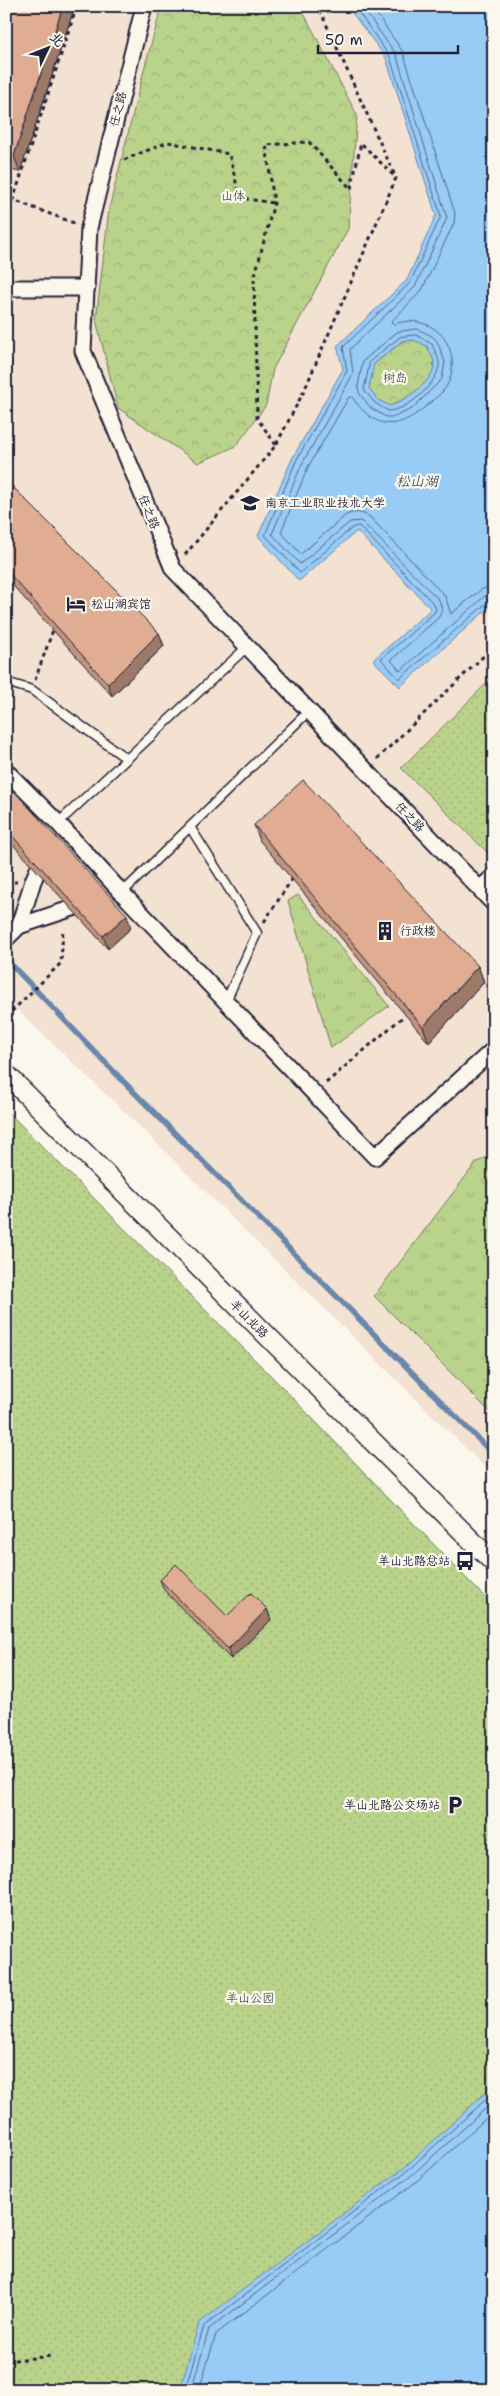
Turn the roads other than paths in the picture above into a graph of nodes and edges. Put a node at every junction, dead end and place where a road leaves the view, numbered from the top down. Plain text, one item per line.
1 (144, 6) edge
2 (6, 288) edge
3 (87, 288) junction
4 (247, 647) junction
5 (6, 682) edge
6 (309, 711) junction
7 (127, 759) junction
8 (6, 771) edge
9 (58, 823) junction
10 (190, 827) junction
11 (494, 876) edge
12 (480, 889) junction
13 (122, 893) junction
14 (494, 904) edge
15 (19, 926) junction
16 (6, 938) edge
17 (226, 1001) junction
18 (494, 1049) edge
19 (6, 1074) edge
20 (494, 1564) edge

1 - 3 street, 任之路
2 - 3 street
3 - 4 street, 任之路
4 - 6 street, 任之路
4 - 7 lane
5 - 7 lane
6 - 10 lane
6 - 12 street, 任之路
7 - 9 lane
8 - 9 street
9 - 13 street
9 - 15 street
10 - 13 lane
10 - 17 lane
11 - 12 street
12 - 14 street, 任之路
13 - 15 street
13 - 17 street
15 - 16 street
17 - 18 street
19 - 20 street, 羊山北路

